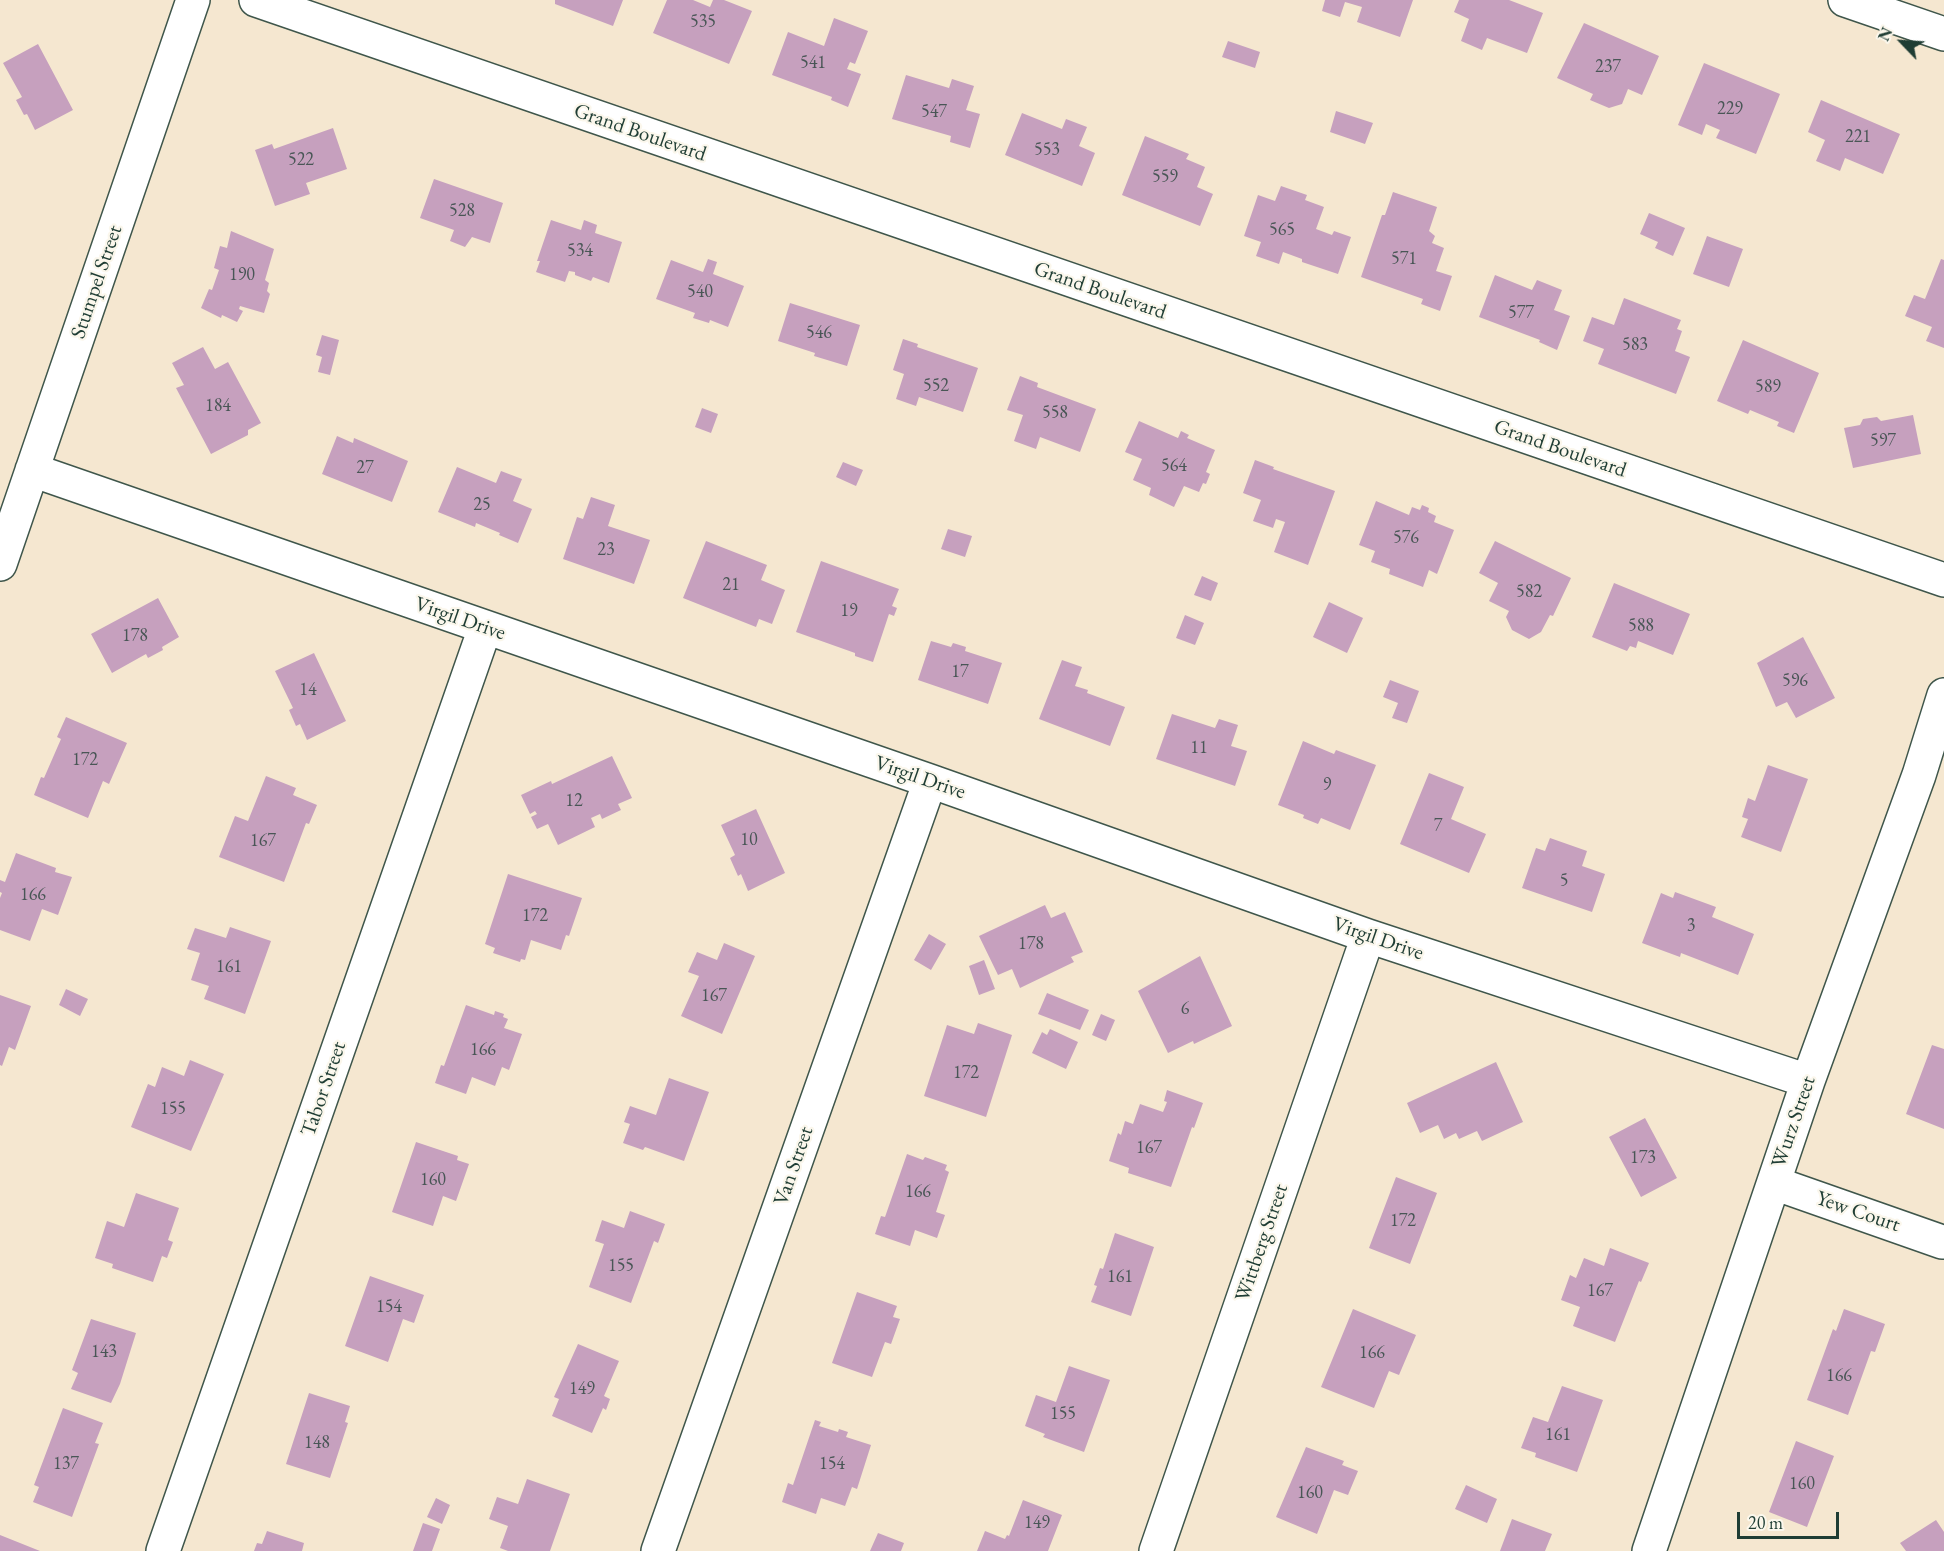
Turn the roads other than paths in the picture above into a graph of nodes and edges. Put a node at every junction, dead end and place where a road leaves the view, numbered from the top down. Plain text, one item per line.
1 (193, 0) edge
2 (256, 0) edge
3 (1845, 0) edge
4 (1944, 34) edge
5 (32, 470) junction
6 (0, 564) edge
7 (1944, 580) edge
8 (485, 628) junction
9 (1944, 695) edge
10 (1932, 780) edge
11 (930, 781) junction
12 (1368, 936) junction
13 (1808, 1081) junction
14 (1774, 1183) junction
15 (1942, 1242) dead end
16 (163, 1551) edge
17 (658, 1551) edge
18 (1156, 1551) edge
19 (1649, 1551) edge

1 - 5 street, Stumpel Street
2 - 7 street, Grand Boulevard
3 - 4 street
5 - 6 street, Stumpel Street
5 - 8 street, Virgil Drive
8 - 11 street, Virgil Drive
8 - 16 street, Tabor Street
9 - 10 street, Wurz Street
10 - 13 street, Wurz Street
11 - 12 street, Virgil Drive
11 - 17 street, Van Street
12 - 13 street, Virgil Drive
12 - 18 street, Wittberg Street
13 - 14 street, Wurz Street
14 - 15 street, Yew Court
14 - 19 street, Wurz Street

